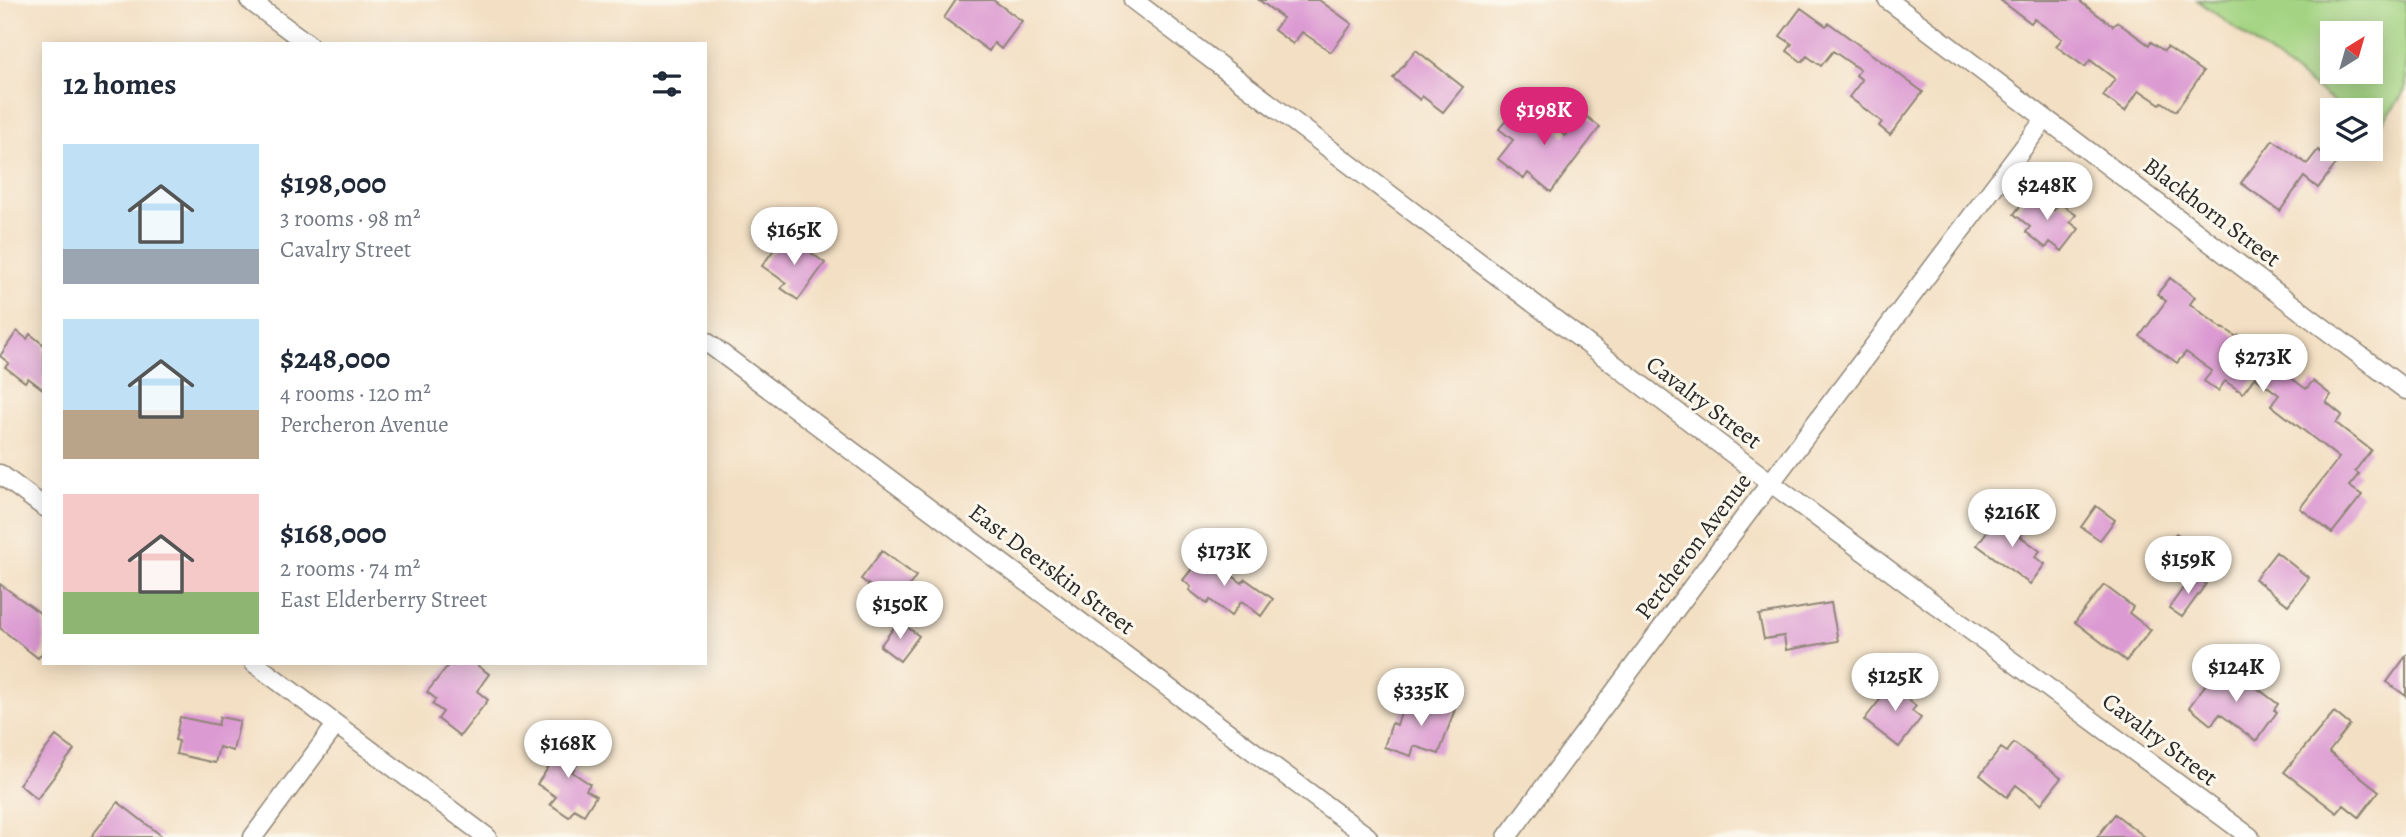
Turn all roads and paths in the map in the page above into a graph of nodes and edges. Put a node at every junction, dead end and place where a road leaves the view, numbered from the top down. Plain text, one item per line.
1 (249, 0) edge
2 (1133, 0) edge
3 (1888, 0) edge
4 (305, 42) edge
5 (2045, 119) junction
6 (707, 342) edge
7 (2406, 390) edge
8 (0, 474) edge
9 (1771, 483) junction
10 (42, 506) edge
11 (257, 665) edge
12 (336, 725) junction
13 (253, 837) edge
14 (486, 837) edge
15 (1368, 837) edge
16 (1507, 837) edge
17 (2250, 837) edge

1 - 4 street
2 - 9 street, Cavalry Street
3 - 5 street, Blackhorn Street
5 - 7 street, Blackhorn Street
5 - 9 street, Percheron Avenue
6 - 15 street, East Deerskin Street
8 - 10 street
9 - 16 street, Percheron Avenue
9 - 17 street, Cavalry Street
11 - 12 street
12 - 13 street
12 - 14 street

